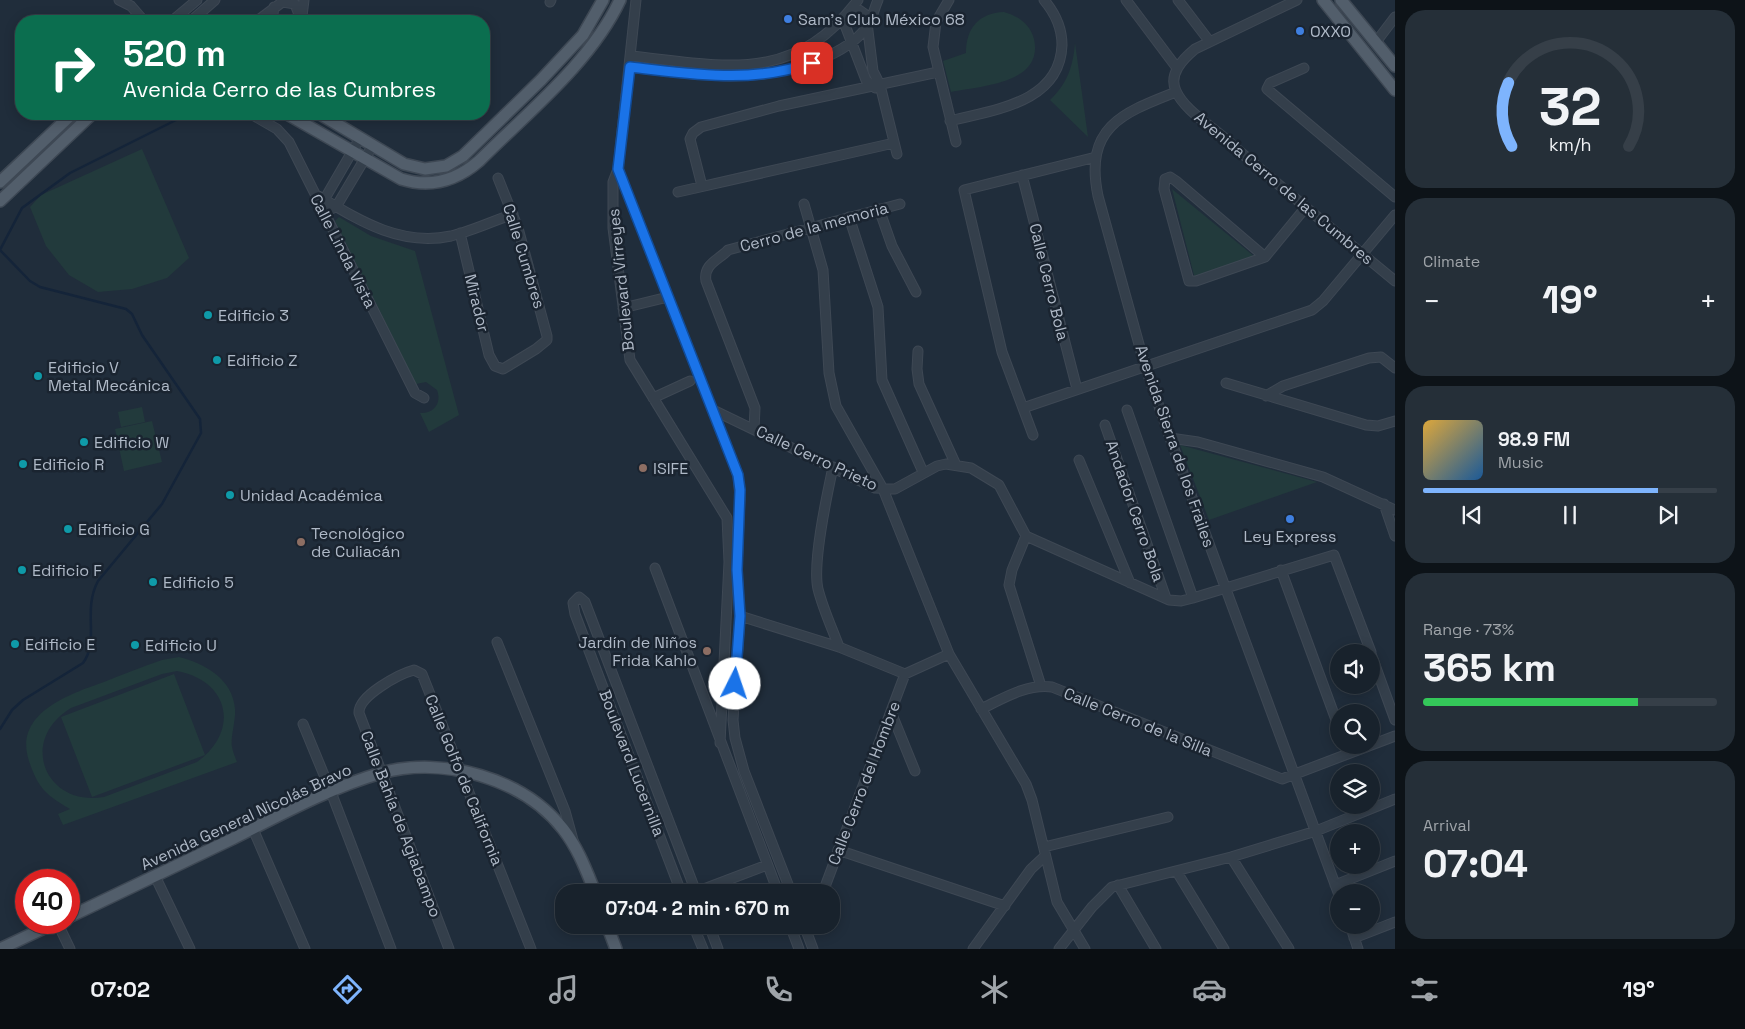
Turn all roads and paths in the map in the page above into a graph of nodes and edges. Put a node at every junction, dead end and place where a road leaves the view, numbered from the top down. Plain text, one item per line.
1 (119, 0) edge
2 (197, 0) edge
3 (214, 0) edge
4 (304, 0) edge
5 (603, 0) edge
6 (620, 0) edge
7 (636, 0) edge
8 (858, 0) edge
9 (878, 0) edge
10 (949, 0) edge
11 (1044, 0) edge
12 (1126, 0) edge
13 (1178, 0) edge
14 (1297, 0) edge
15 (1323, 0) edge
16 (1341, 0) edge
17 (284, 1) edge
18 (131, 3) edge
19 (274, 7) junction
20 (850, 12) junction
21 (139, 15) edge
22 (179, 15) edge
23 (197, 15) edge
24 (264, 15) edge
25 (273, 15) edge
26 (299, 15) edge
27 (302, 15) edge
28 (1395, 17) edge
29 (843, 20) junction
30 (869, 24) junction
31 (1392, 28) edge
32 (852, 42) junction
33 (1210, 42) junction
34 (1376, 42) junction
35 (631, 56) junction
36 (1395, 66) edge
37 (630, 67) junction
38 (1177, 68) junction
39 (1304, 68) dead end
40 (938, 72) junction
41 (877, 86) junction
42 (1395, 90) edge
43 (1176, 92) junction
44 (66, 120) edge
45 (86, 120) edge
46 (264, 120) edge
47 (297, 120) edge
48 (330, 120) edge
49 (950, 121) junction
50 (360, 138) junction
51 (956, 142) dead end
52 (894, 143) junction
53 (373, 145) junction
54 (352, 152) junction
55 (897, 154) dead end
56 (1096, 157) junction
57 (364, 160) junction
58 (618, 169) junction
59 (1022, 176) junction
60 (498, 178) dead end
61 (0, 182) edge
62 (702, 186) junction
63 (678, 192) dead end
64 (314, 194) junction
65 (1395, 197) edge
66 (0, 200) edge
67 (324, 200) junction
68 (804, 204) dead end
69 (900, 204) dead end
70 (336, 207) junction
71 (1306, 207) junction
72 (879, 209) junction
73 (323, 213) junction
74 (513, 214) junction
75 (849, 217) junction
76 (1394, 219) edge
77 (810, 227) junction
78 (460, 234) junction
79 (1363, 254) junction
80 (1265, 257) junction
81 (1395, 281) edge
82 (916, 292) dead end
83 (668, 297) junction
84 (623, 308) junction
85 (918, 351) dead end
86 (1145, 366) junction
87 (1395, 368) edge
88 (500, 369) joint
89 (690, 381) dead end
90 (1226, 383) dead end
91 (1076, 389) junction
92 (1266, 396) junction
93 (424, 398) dead end
94 (653, 398) junction
95 (1023, 408) junction
96 (713, 410) junction
97 (1127, 410) dead end
98 (1395, 421) edge
99 (1105, 424) dead end
100 (754, 429) junction
101 (1033, 435) dead end
102 (1170, 438) junction
103 (1079, 460) dead end
104 (956, 465) junction
105 (832, 467) junction
106 (923, 472) junction
107 (883, 489) junction
108 (1395, 500) edge
109 (1384, 504) junction
110 (1395, 510) edge
111 (1395, 536) edge
112 (1028, 537) junction
113 (655, 568) dead end
114 (1281, 570) junction
115 (1130, 583) junction
116 (1225, 589) junction
117 (1166, 598) junction
118 (1193, 598) junction
119 (740, 616) junction
120 (498, 642) dead end
121 (1368, 644) edge
122 (839, 647) junction
123 (949, 654) junction
124 (905, 674) junction
125 (1380, 678) edge
126 (1041, 686) junction
127 (363, 700) joint
128 (723, 700) junction
129 (734, 702) junction
130 (1330, 704) edge
131 (981, 709) junction
132 (891, 712) junction
133 (1395, 720) edge
134 (303, 724) dead end
135 (1395, 736) edge
136 (1380, 740) edge
137 (720, 743) junction
138 (1338, 754) edge
139 (460, 770) junction
140 (916, 771) dead end
141 (382, 773) junction
142 (1295, 776) junction
143 (332, 792) junction
144 (1395, 798) edge
145 (1168, 817) dead end
146 (253, 829) junction
147 (1316, 831) junction
148 (573, 843) junction
149 (838, 850) junction
150 (1045, 852) junction
151 (1231, 857) junction
152 (1395, 861) edge
153 (767, 865) junction
154 (1177, 872) junction
155 (155, 876) junction
156 (591, 884) edge
157 (678, 884) edge
158 (693, 884) edge
159 (717, 884) edge
160 (775, 884) edge
161 (789, 884) edge
162 (826, 884) edge
163 (1335, 884) edge
164 (1338, 884) edge
165 (1118, 885) junction
166 (1005, 906) junction
167 (80, 912) edge
168 (1395, 922) edge
169 (1074, 931) junction
170 (32, 934) edge
171 (63, 934) edge
172 (610, 934) edge
173 (696, 934) edge
174 (712, 934) edge
175 (793, 934) edge
176 (809, 934) edge
177 (1353, 934) edge
178 (1354, 938) junction
179 (0, 949) edge
180 (70, 949) edge
181 (190, 949) edge
182 (305, 949) edge
183 (391, 949) edge
184 (449, 949) edge
185 (531, 949) edge
186 (616, 949) edge
187 (702, 949) edge
188 (718, 949) edge
189 (799, 949) edge
190 (814, 949) edge
191 (973, 949) edge
192 (1058, 949) edge
193 (1085, 949) edge
194 (1156, 949) edge
195 (1224, 949) edge
196 (1289, 949) edge
197 (1358, 949) edge

1 - 18 street
2 - 22 street
3 - 23 street
4 - 27 street
5 - 53 main road
6 - 57 main road
7 - 35 street, Boulevard Virreyes
8 - 20 street
9 - 30 street
10 - 40 street
11 - 49 street
12 - 38 street
13 - 33 street
14 - 33 street
15 - 42 main road
16 - 34 main road
17 - 19 street
17 - 26 street
18 - 21 street
19 - 24 street
19 - 25 street
20 - 29 street
20 - 30 street
28 - 31 street
29 - 32 street
29 - 35 street
30 - 32 street
30 - 41 street
31 - 34 street
32 - 37 street
32 - 41 street
33 - 38 street
34 - 36 main road
35 - 37 street, Boulevard Virreyes
37 - 58 street, Boulevard Virreyes
38 - 43 street
39 - 65 street
40 - 41 street
40 - 49 street
41 - 52 street
41 - 62 street
43 - 56 street, Avenida Sierra de los Frailes
43 - 71 street, Avenida Cerro de las Cumbres
44 - 61 main road
45 - 66 main road
46 - 64 street, Calle Linda Vista
47 - 54 main road
48 - 50 main road
49 - 51 street
50 - 53 main road
50 - 54 street
52 - 55 street
52 - 62 street
53 - 57 street
54 - 57 main road
54 - 67 street
56 - 59 street
56 - 86 street, Avenida Sierra de los Frailes
57 - 70 street
58 - 83 street
58 - 84 street, Boulevard Virreyes
59 - 91 street, Calle Cerro Bola
59 - 95 street
60 - 74 street, Calle Cumbres
62 - 63 street
64 - 67 street
64 - 73 street, Calle Linda Vista
67 - 70 street
67 - 73 street
68 - 77 street
69 - 72 street, Cerro de la memoria
70 - 73 street
70 - 78 street
71 - 79 street, Avenida Cerro de las Cumbres
71 - 80 street
72 - 75 street, Cerro de la memoria
72 - 82 street
73 - 93 street, Calle Linda Vista
74 - 78 street
74 - 88 street, Calle Cumbres
75 - 77 street, Cerro de la memoria
75 - 106 street
76 - 79 street
77 - 100 street, Cerro de la memoria
77 - 107 street
78 - 88 street, Mirador
79 - 81 street, Avenida Cerro de las Cumbres
79 - 86 street
80 - 80 street
83 - 84 street
83 - 96 street
84 - 94 street, Boulevard Virreyes
85 - 104 street
86 - 91 street
86 - 102 street, Avenida Sierra de los Frailes
87 - 92 street
89 - 94 street
90 - 92 street
91 - 95 street
92 - 98 street
94 - 128 street, Boulevard Virreyes
95 - 101 street
96 - 100 street, Calle Cerro Prieto
96 - 119 street
97 - 118 street
99 - 117 street, Andador Cerro Bola
100 - 105 street, Calle Cerro Prieto
102 - 109 street
102 - 116 street, Avenida Sierra de los Frailes
103 - 115 street
104 - 106 street, Calle Cerro Prieto
104 - 112 street, Calle Cerro Prieto
105 - 107 street, Calle Cerro Prieto
105 - 122 street
106 - 107 street, Calle Cerro Prieto
107 - 123 street
108 - 109 street
109 - 110 street
109 - 111 street
112 - 115 street
112 - 126 street
113 - 137 street
114 - 116 street
114 - 121 street
114 - 130 street
115 - 117 street
116 - 118 street
116 - 142 street, Avenida Sierra de los Frailes
117 - 118 street
119 - 122 street
119 - 129 street
120 - 148 street
122 - 124 street
123 - 124 street
123 - 131 street
124 - 132 street, Calle Cerro del Hombre
125 - 133 street
126 - 131 street, Calle Cerro de la Silla
126 - 142 street, Calle Cerro de la Silla
127 - 139 street, Calle Golfo de California
127 - 141 street, Calle Bahía de Agiabampo
128 - 129 street
128 - 137 street, Boulevard Virreyes
129 - 161 street
131 - 150 street
132 - 140 street
132 - 149 street, Calle Cerro del Hombre
134 - 143 street
135 - 136 street
137 - 153 street, Boulevard Virreyes
138 - 142 street
139 - 141 main road, Avenida General Nicolás Bravo
139 - 148 main road, Avenida General Nicolás Bravo
139 - 185 street, Calle Golfo de California
141 - 143 main road, Avenida General Nicolás Bravo
141 - 184 street, Calle Bahía de Agiabampo
142 - 147 street, Avenida Sierra de los Frailes
143 - 146 main road, Avenida General Nicolás Bravo
143 - 183 street
144 - 147 street
145 - 150 street
146 - 155 main road, Avenida General Nicolás Bravo
146 - 182 street
147 - 151 street
147 - 163 street, Avenida Sierra de los Frailes
148 - 156 main road, Avenida General Nicolás Bravo
149 - 162 street, Calle Cerro del Hombre
149 - 166 street
150 - 166 street
150 - 169 street
151 - 154 street
151 - 196 street
152 - 164 street
153 - 159 street
153 - 160 street, Boulevard Virreyes
154 - 165 street
154 - 195 street
155 - 167 main road, Avenida General Nicolás Bravo
155 - 181 street
157 - 158 street, Boulevard Lucernilla
165 - 169 street
165 - 194 street
166 - 191 street
168 - 178 street
169 - 192 street
169 - 193 street
170 - 179 main road
171 - 180 street
172 - 186 main road
173 - 187 street
174 - 188 street
175 - 189 street
176 - 190 street
177 - 178 street
178 - 197 street

